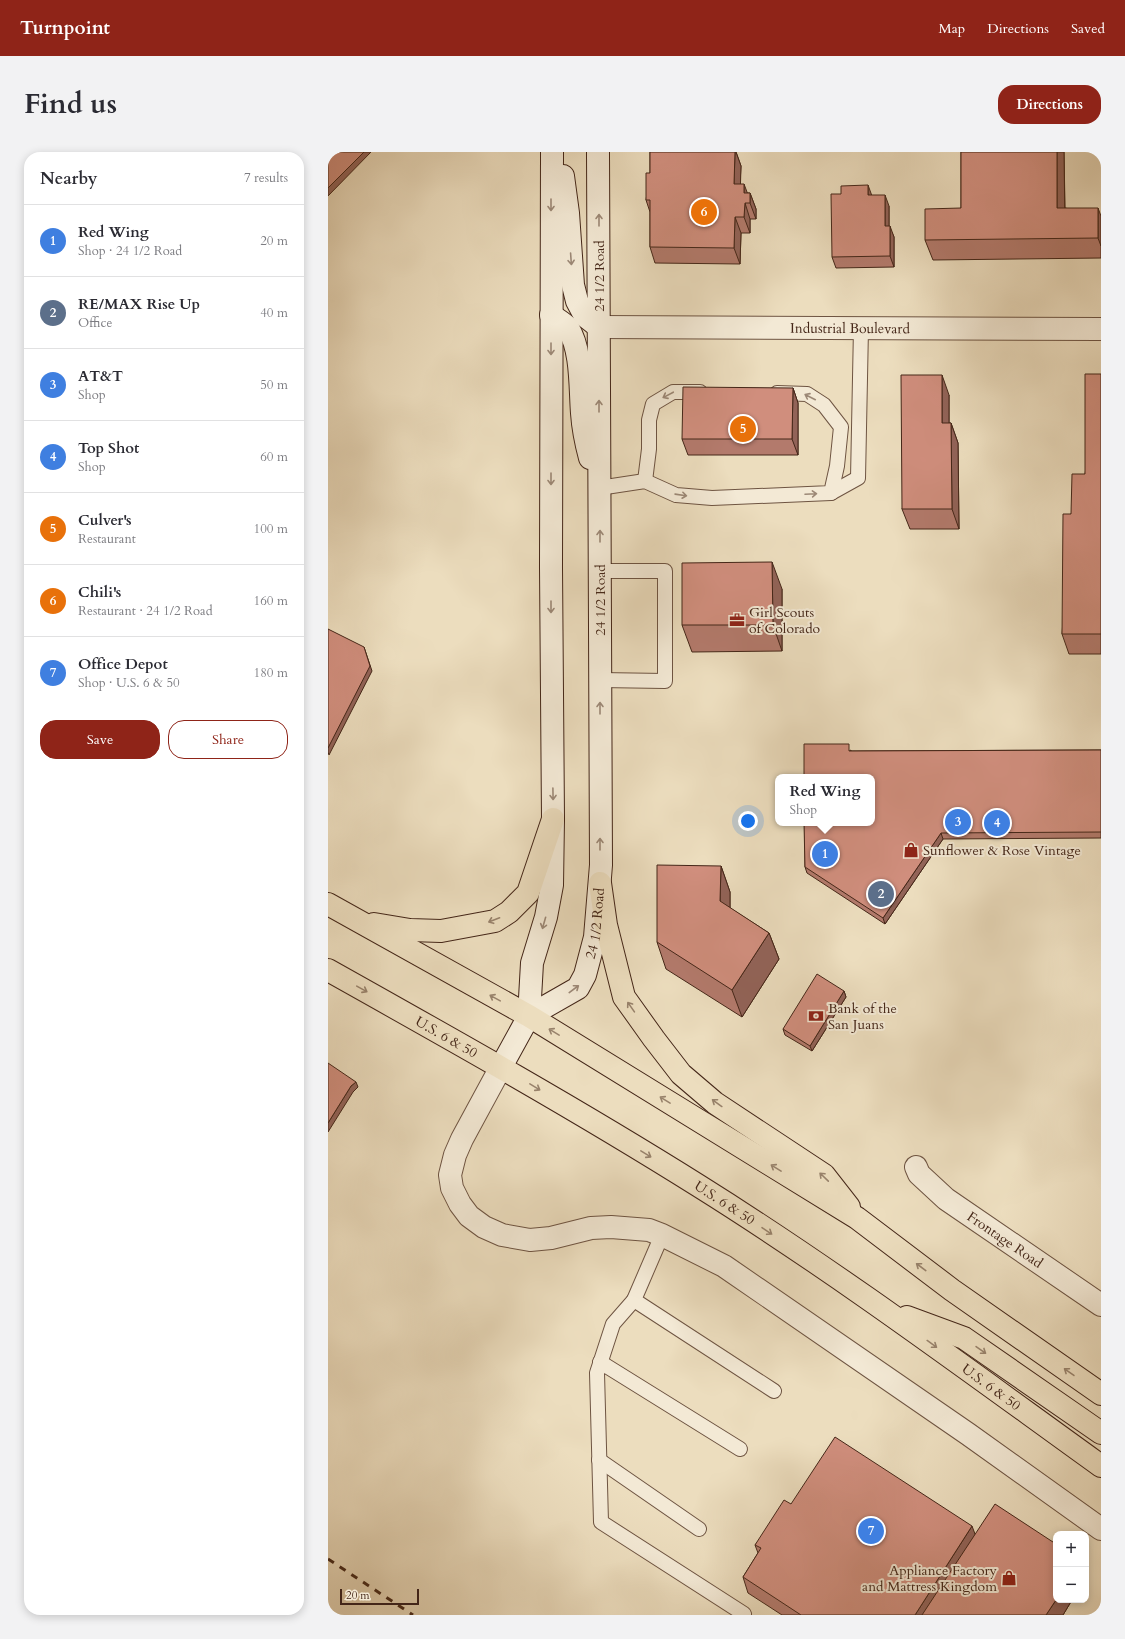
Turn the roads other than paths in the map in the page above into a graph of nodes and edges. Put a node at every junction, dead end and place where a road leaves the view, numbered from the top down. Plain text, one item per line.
1 (552, 152) edge
2 (556, 152) edge
3 (598, 152) edge
4 (551, 315) junction
5 (599, 327) junction
6 (861, 328) junction
7 (1101, 329) edge
8 (713, 393) edge
9 (760, 393) edge
10 (645, 481) junction
11 (599, 488) junction
12 (831, 493) junction
13 (600, 571) junction
14 (600, 680) junction
15 (553, 819) junction
16 (600, 883) junction
17 (328, 904) edge
18 (358, 921) junction
19 (328, 970) edge
20 (529, 1016) junction
21 (501, 1067) junction
22 (916, 1167) dead end
23 (857, 1218) junction
24 (662, 1234) junction
25 (634, 1300) junction
26 (1101, 1305) edge
27 (881, 1307) junction
28 (600, 1362) junction
29 (774, 1391) dead end
30 (1101, 1394) edge
31 (1101, 1433) edge
32 (740, 1450) dead end
33 (598, 1460) junction
34 (1101, 1466) edge
35 (699, 1529) dead end
36 (1101, 1529) edge
37 (744, 1614) edge

1 -> 4 main road
2 -> 5 main road
5 -> 3 main road, 24 1/2 Road
4 - 11 main road
4 -> 15 main road
5 - 6 main road, Industrial Boulevard
11 -> 5 main road, 24 1/2 Road
6 - 7 main road, Industrial Boulevard
6 - 12 lane
8 -> 10 lane
12 -> 9 lane
10 - 11 lane
10 -> 12 lane
13 -> 11 main road, 24 1/2 Road
13 - 14 main road, 24 1/2 Road
13 - 14 lane
16 -> 14 main road, 24 1/2 Road
15 -> 18 highway
15 -> 20 main road
20 -> 16 main road, 24 1/2 Road
23 -> 16 highway
17 - 18 highway
20 -> 18 highway
19 -> 21 highway, U.S. 6 & 50
20 - 21 main road
23 -> 20 highway
21 - 24 main road
21 -> 27 highway, U.S. 6 & 50
22 - 26 main road, Frontage Road
30 -> 23 highway
24 - 25 lane
24 - 36 main road
25 - 28 lane
25 - 29 lane
27 -> 31 highway
27 -> 34 highway, U.S. 6 & 50
28 - 32 lane
28 - 33 lane
33 - 35 lane
33 - 37 lane

